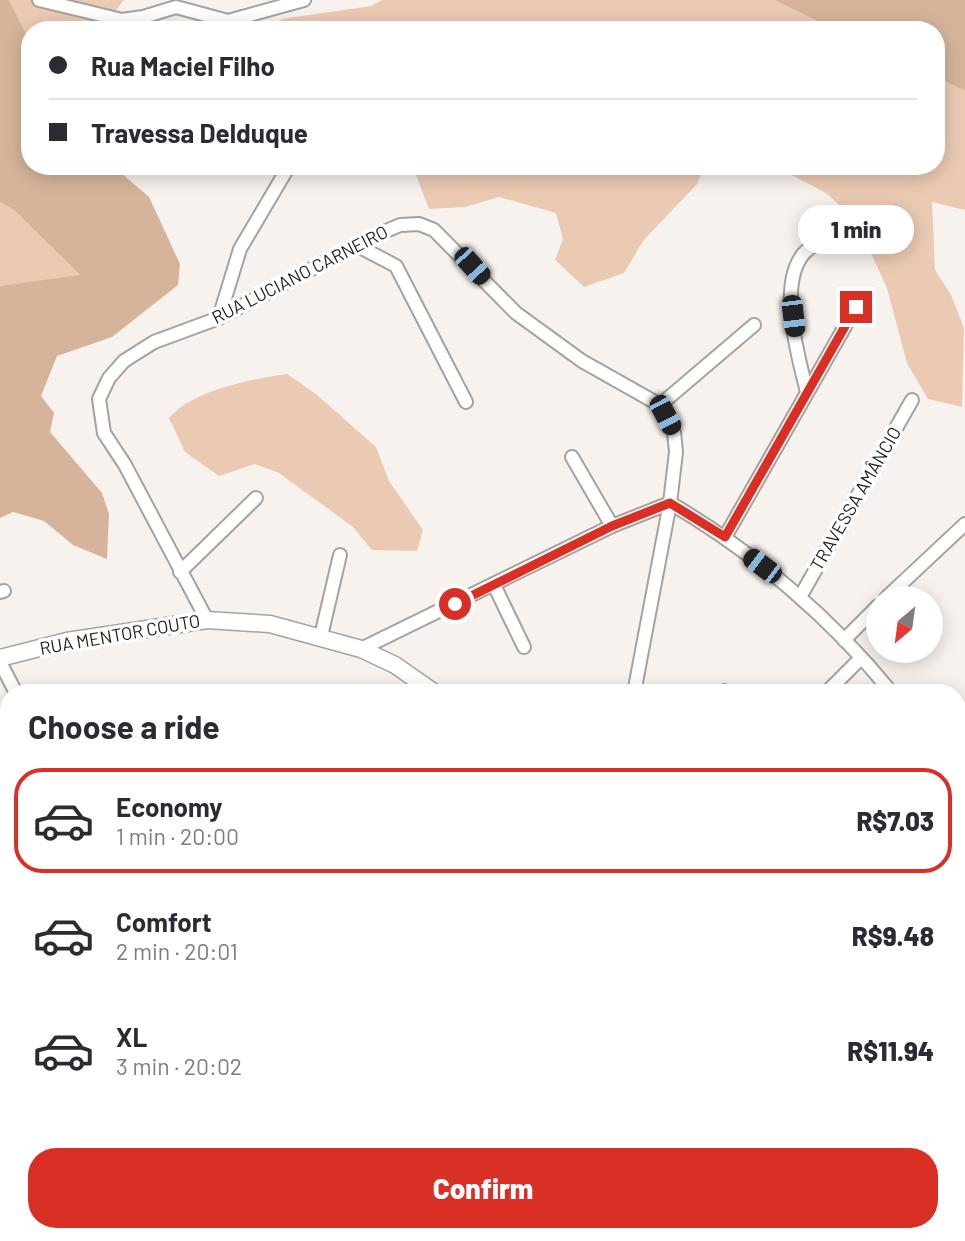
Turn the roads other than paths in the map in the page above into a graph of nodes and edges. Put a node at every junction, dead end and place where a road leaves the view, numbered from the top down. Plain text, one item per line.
1 (39, 0) edge
2 (304, 0) edge
3 (178, 3) edge
4 (282, 175) edge
5 (833, 238) dead end
6 (356, 245) junction
7 (856, 307) dead end
8 (219, 318) junction
9 (754, 325) dead end
10 (807, 392) junction
11 (912, 400) dead end
12 (466, 402) dead end
13 (660, 405) junction
14 (572, 457) dead end
15 (256, 498) dead end
16 (670, 503) junction
17 (965, 524) edge
18 (612, 526) junction
19 (725, 537) junction
20 (340, 555) dead end
21 (180, 572) junction
22 (494, 585) junction
23 (899, 586) edge
24 (800, 597) junction
25 (866, 618) edge
26 (207, 620) junction
27 (321, 636) junction
28 (844, 640) junction
29 (524, 647) dead end
30 (361, 649) junction
31 (861, 658) junction
32 (0, 660) edge
33 (12, 684) edge
34 (422, 684) edge
35 (636, 684) edge
36 (835, 684) edge
37 (884, 684) edge

1 - 3 street
2 - 3 street
4 - 8 street
5 - 10 street
6 - 8 street, RUA LUCIANO CARNEIRO
6 - 12 street
6 - 13 street, RUA LUCIANO CARNEIRO
7 - 10 street
8 - 21 street, RUA LUCIANO CARNEIRO
9 - 13 street
10 - 19 street
11 - 24 street, TRAVESSA AMÂNCIO
13 - 16 street
14 - 18 street
15 - 21 street
16 - 18 street
16 - 19 street
16 - 35 street
17 - 23 street
18 - 22 street
19 - 24 street
20 - 27 street
21 - 26 street, RUA LUCIANO CARNEIRO
22 - 29 street
22 - 30 street
24 - 28 street
25 - 28 street
26 - 27 street, RUA MENTOR COUTO
26 - 32 street, RUA MENTOR COUTO
27 - 30 street, RUA MENTOR COUTO
28 - 31 street
30 - 34 street, RUA MENTOR COUTO
31 - 36 street
31 - 37 street
32 - 33 street

